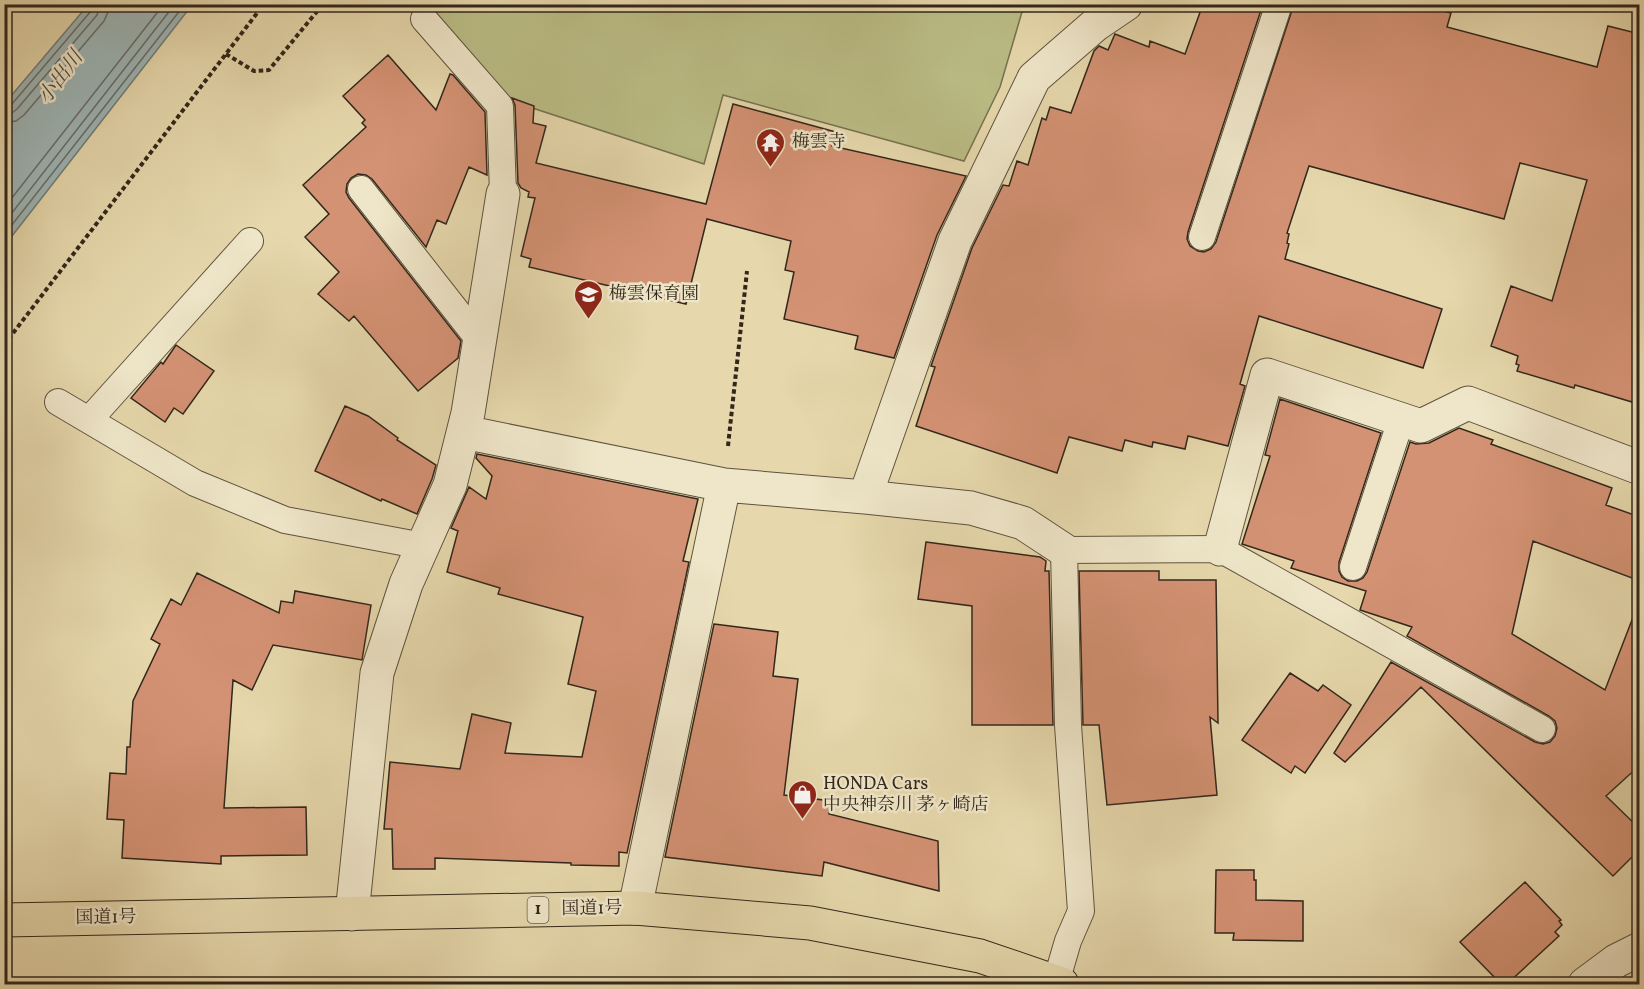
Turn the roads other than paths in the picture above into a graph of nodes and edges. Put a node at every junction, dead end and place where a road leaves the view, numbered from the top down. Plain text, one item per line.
1 (1126, 4) edge
2 (1279, 4) edge
3 (424, 19) dead end
4 (361, 189) dead end
5 (503, 194) joint
6 (1202, 237) dead end
7 (250, 241) dead end
8 (480, 340) junction
9 (58, 402) dead end
10 (89, 420) junction
11 (1401, 420) junction
12 (464, 432) junction
13 (1640, 468) edge
14 (724, 485) junction
15 (865, 497) junction
16 (423, 546) junction
17 (1220, 549) junction
18 (1064, 550) junction
19 (1353, 567) dead end
20 (1542, 729) dead end
21 (635, 908) junction
22 (352, 914) junction
23 (4, 920) edge
24 (1640, 949) edge
25 (1059, 983) edge
26 (1585, 984) edge

1 - 15 street
2 - 6 lane
3 - 5 lane
4 - 8 lane
5 - 8 street
7 - 10 lane
8 - 12 street
9 - 10 lane
10 - 16 lane
11 - 13 street
11 - 17 street
11 - 19 lane
12 - 14 street
12 - 16 street
14 - 15 street
14 - 21 street
15 - 18 street
16 - 22 street
17 - 18 lane
17 - 20 lane
18 - 25 lane
21 - 22 highway, 国道1号 / 1
21 - 25 highway, 国道1号 / 1
22 - 23 highway, 国道1号 / 1
24 - 26 street

